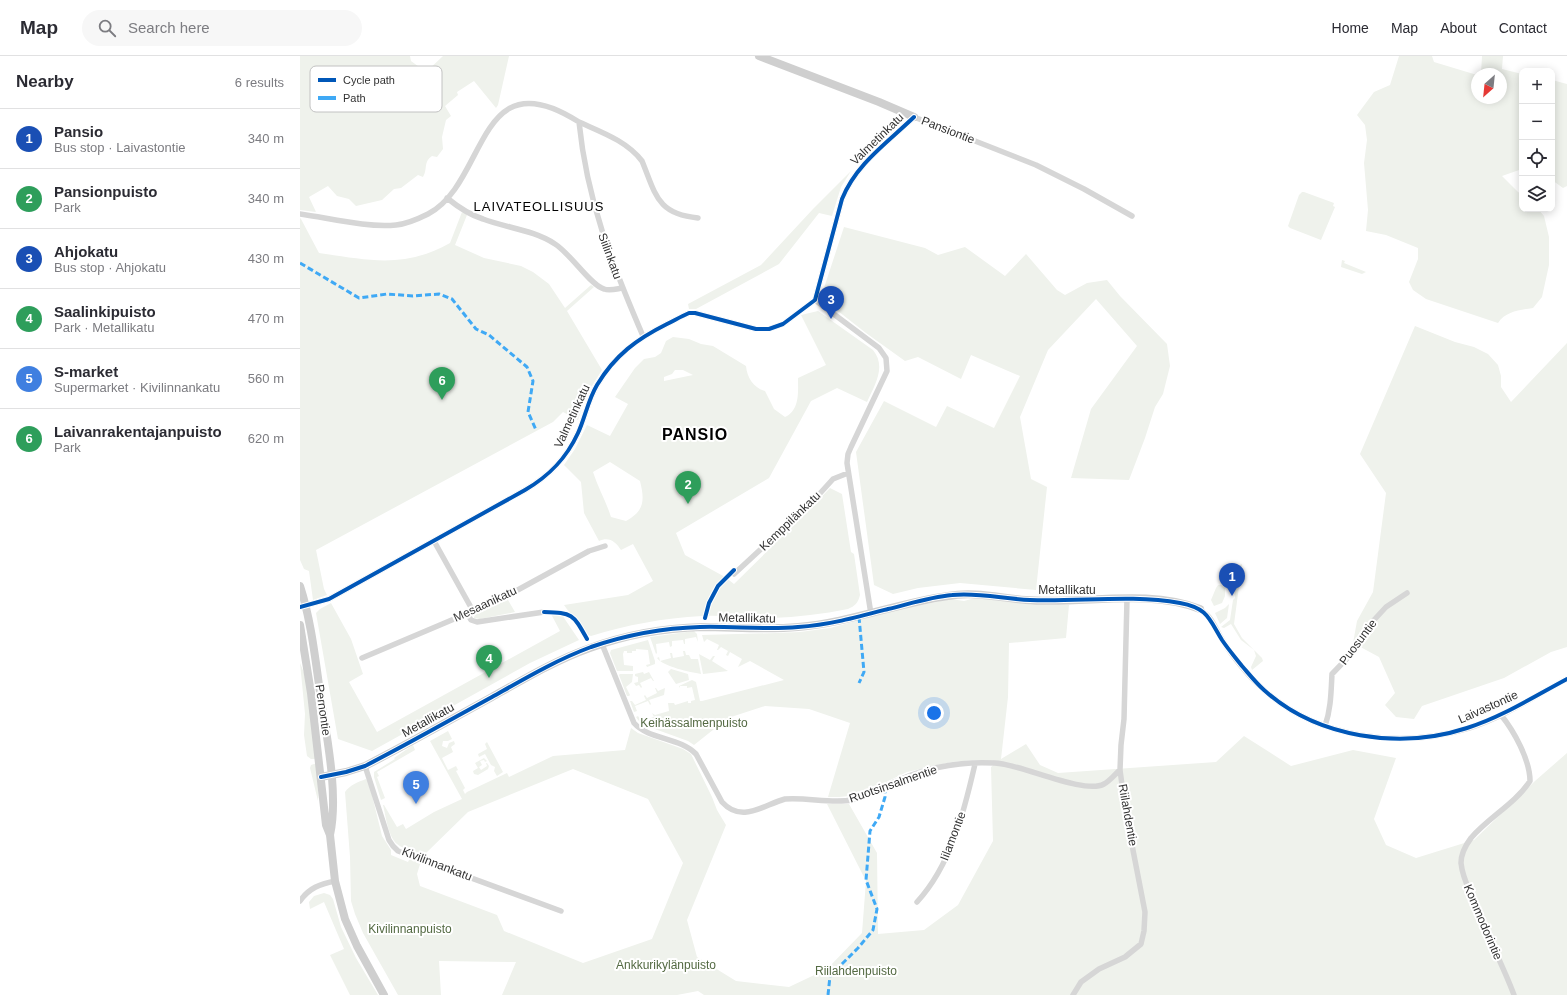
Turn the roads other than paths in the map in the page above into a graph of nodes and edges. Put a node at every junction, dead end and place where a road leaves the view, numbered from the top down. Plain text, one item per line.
1 (758, 56) edge
2 (543, 99) dead end
3 (501, 106) dead end
4 (914, 117) junction
5 (578, 122) junction
6 (446, 198) junction
7 (300, 214) edge
8 (1132, 216) dead end
9 (698, 218) dead end
10 (622, 288) junction
11 (815, 300) junction
12 (643, 336) junction
13 (848, 472) junction
14 (434, 541) junction
15 (605, 546) dead end
16 (734, 574) dead end
17 (300, 586) edge
18 (1407, 592) dead end
19 (1127, 599) junction
20 (303, 606) edge
21 (1200, 609) joint
22 (473, 611) junction
23 (544, 612) dead end
24 (467, 613) junction
25 (871, 614) junction
26 (300, 625) edge
27 (602, 644) junction
28 (362, 658) dead end
29 (1567, 679) edge
30 (1501, 715) junction
31 (1325, 726) junction
32 (975, 764) junction
33 (365, 766) junction
34 (1120, 770) junction
35 (331, 775) junction
36 (321, 776) junction
37 (330, 835) junction
38 (335, 882) junction
39 (300, 900) edge
40 (917, 902) dead end
41 (561, 911) dead end
42 (384, 995) edge
43 (1073, 995) edge
44 (1514, 995) edge

1 - 4 street, Pansiontie
2 - 5 street
3 - 6 street
4 - 8 street, Pansiontie
4 - 11 street, Valmetinkatu
5 - 9 street
5 - 10 street, Siilinkatu
6 - 7 street
6 - 10 street
10 - 12 street, Siilinkatu
11 - 12 street, Valmetinkatu
11 - 13 street
12 - 14 street, Valmetinkatu
13 - 16 street, Kemppilänkatu
13 - 25 street
14 - 20 street, Valmetinkatu
14 - 22 street
15 - 22 street, Mesaanikatu
17 - 20 street, Pernontie
18 - 31 street, Puosuntie
19 - 21 street, Metallikatu
19 - 25 street, Metallikatu
19 - 34 street, Riilahdentie
20 - 35 street, Pernontie
21 - 31 street, Laivastontie
22 - 24 street, Mesaanikatu
23 - 24 street
24 - 28 street, Mesaanikatu
25 - 27 street, Metallikatu
26 - 36 street, Pernontie
27 - 32 street, Ruotsinsalmentie
27 - 33 street, Metallikatu
29 - 30 street, Laivastontie
30 - 31 street, Laivastontie
30 - 44 street, Kommodorintie
32 - 34 street, Ruotsinsalmentie
32 - 40 street, Iilamontie
33 - 35 street, Metallikatu
33 - 41 street, Kivilinnankatu
34 - 43 street, Riilahdentie
35 - 36 street, Metallikatu
35 - 37 street, Pernontie
36 - 37 street, Pernontie
37 - 38 street, Pernontie
38 - 39 street
38 - 42 street, Pernontie

